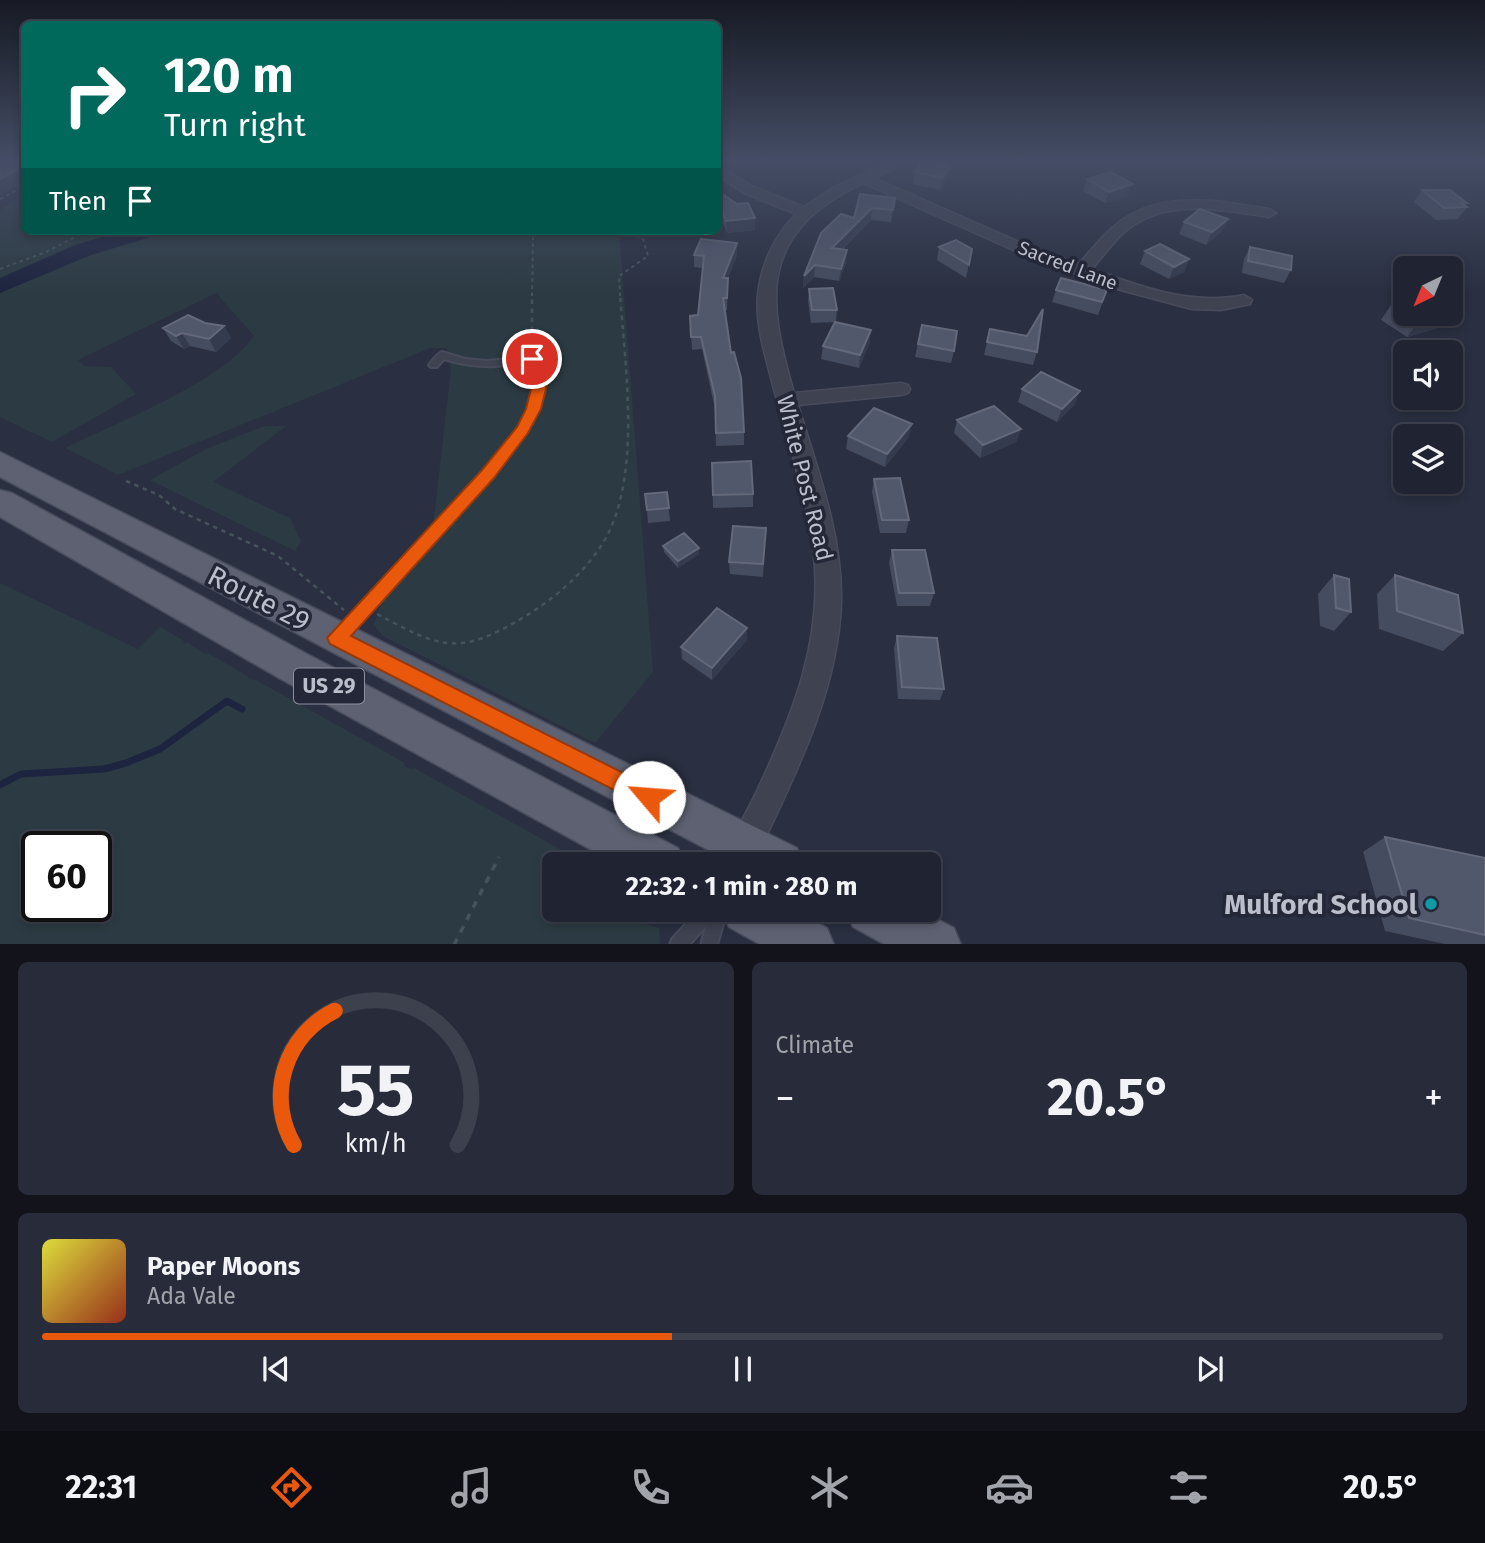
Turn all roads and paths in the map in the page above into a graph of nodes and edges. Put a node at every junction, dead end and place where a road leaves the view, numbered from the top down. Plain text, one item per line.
1 (784, 204) edge
2 (820, 204) edge
3 (923, 204) edge
4 (806, 213) junction
5 (1269, 214) dead end
6 (79, 235) edge
7 (533, 235) edge
8 (0, 268) edge
9 (1081, 272) junction
10 (1244, 300) dead end
11 (532, 359) junction
12 (434, 365) dead end
13 (901, 388) dead end
14 (787, 400) junction
15 (2, 477) edge
16 (337, 638) junction
17 (640, 852) edge
18 (741, 852) edge
19 (756, 852) edge
20 (499, 857) dead end
21 (699, 922) edge
22 (715, 922) edge
23 (769, 922) edge
24 (894, 922) edge
25 (454, 944) edge
26 (678, 944) edge
27 (709, 944) edge
28 (810, 944) edge
29 (937, 944) edge

1 - 4 street
2 - 4 street, White Post Road
3 - 9 street, Sacred Lane
4 - 14 street, White Post Road
5 - 9 street
6 - 8 path
7 - 11 path
9 - 10 street, Sacred Lane
11 - 12 lane
11 - 16 lane
13 - 14 street
14 - 19 street, White Post Road
15 - 16 main road, Route 29 / US 29
15 - 17 main road, Route 29 / US 29
16 - 18 main road, Route 29 / US 29
20 - 25 path
21 - 26 lane
22 - 27 lane
23 - 28 main road
24 - 29 main road

